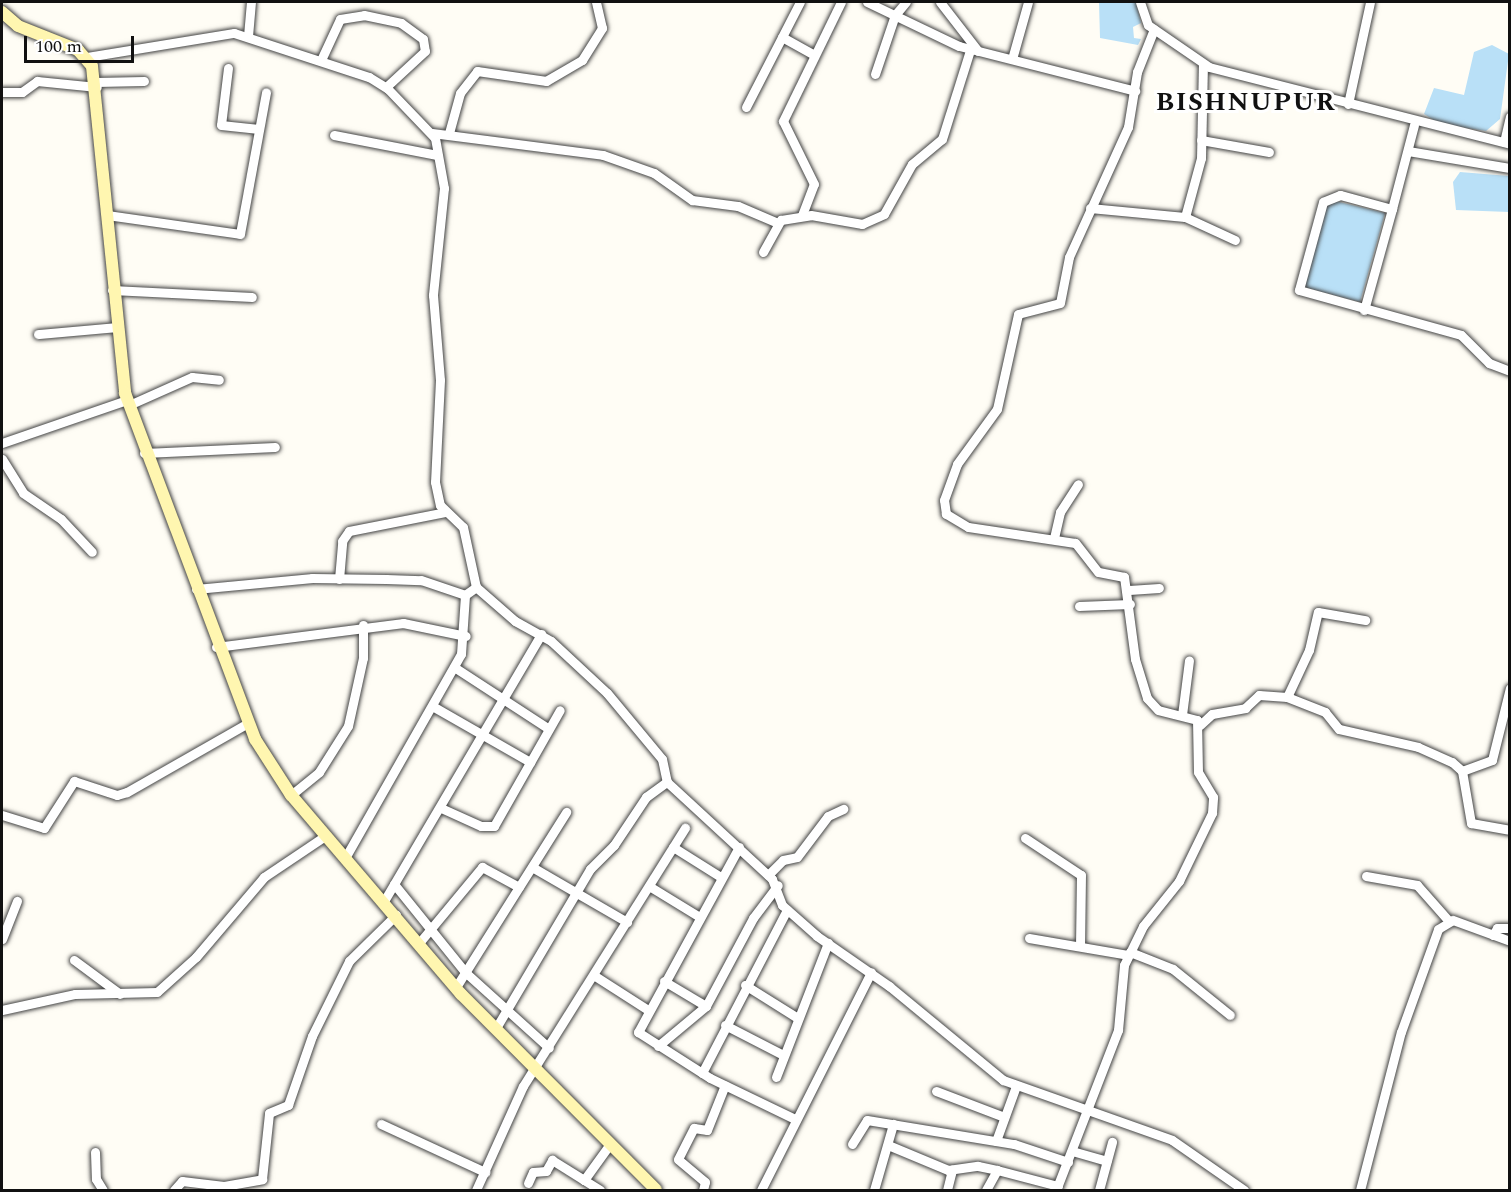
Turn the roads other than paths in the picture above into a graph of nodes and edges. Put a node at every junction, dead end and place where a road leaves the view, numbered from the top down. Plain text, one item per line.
1 (251, 2) edge
2 (596, 2) edge
3 (800, 2) edge
4 (841, 2) edge
5 (867, 2) edge
6 (906, 2) edge
7 (940, 2) edge
8 (1028, 2) edge
9 (1140, 2) edge
10 (1370, 2) edge
11 (2, 12) edge
12 (895, 15) junction
13 (1154, 29) junction
14 (248, 36) junction
15 (782, 37) junction
16 (974, 50) junction
17 (813, 54) junction
18 (87, 57) junction
19 (1012, 59) junction
20 (321, 60) junction
21 (1203, 64) junction
22 (228, 68) dead end
23 (875, 74) dead end
24 (144, 81) dead end
25 (96, 85) junction
26 (386, 87) junction
27 (1135, 91) junction
28 (2, 92) edge
29 (266, 92) dead end
30 (1348, 104) junction
31 (747, 107) dead end
32 (1509, 117) edge
33 (1414, 125) dead end
34 (259, 129) junction
35 (432, 133) junction
36 (449, 133) junction
37 (334, 135) dead end
38 (1201, 140) junction
39 (1507, 143) edge
40 (1408, 151) junction
41 (1269, 152) dead end
42 (438, 155) junction
43 (1509, 168) edge
44 (1090, 208) junction
45 (1392, 209) junction
46 (107, 215) junction
47 (802, 215) junction
48 (1185, 217) junction
49 (778, 223) junction
50 (1235, 240) dead end
51 (763, 252) dead end
52 (112, 290) junction
53 (252, 297) dead end
54 (1364, 310) junction
55 (116, 327) junction
56 (38, 334) dead end
57 (1509, 370) edge
58 (219, 380) dead end
59 (128, 403) junction
60 (2, 443) edge
61 (275, 447) dead end
62 (144, 453) junction
63 (2, 459) edge
64 (1078, 484) dead end
65 (446, 512) junction
66 (1054, 538) junction
67 (92, 552) dead end
68 (339, 579) junction
69 (476, 587) junction
70 (1159, 588) dead end
71 (196, 589) junction
72 (1129, 590) junction
73 (465, 595) junction
74 (1130, 604) junction
75 (1080, 606) dead end
76 (1365, 620) dead end
77 (363, 625) junction
78 (542, 634) junction
79 (466, 636) junction
80 (216, 647) junction
81 (1189, 660) dead end
82 (454, 667) junction
83 (1509, 688) edge
84 (1287, 697) junction
85 (502, 698) junction
86 (434, 706) junction
87 (560, 710) dead end
88 (1182, 714) junction
89 (246, 724) junction
90 (1200, 724) junction
91 (549, 729) junction
92 (482, 734) junction
93 (530, 762) junction
94 (1462, 771) junction
95 (667, 782) junction
96 (291, 795) junction
97 (441, 808) junction
98 (843, 809) dead end
99 (566, 812) dead end
100 (2, 816) edge
101 (685, 828) dead end
102 (1509, 830) edge
103 (325, 836) junction
104 (1025, 838) dead end
105 (673, 848) junction
106 (739, 848) junction
107 (345, 858) junction
108 (532, 867) junction
109 (768, 875) junction
110 (719, 876) junction
111 (1366, 876) dead end
112 (394, 884) junction
113 (778, 885) junction
114 (649, 886) junction
115 (519, 887) junction
116 (577, 893) junction
117 (17, 901) dead end
118 (384, 901) junction
119 (787, 910) junction
120 (396, 915) junction
121 (698, 916) junction
122 (1448, 920) junction
123 (627, 922) junction
124 (1509, 928) edge
125 (429, 930) junction
126 (1493, 935) junction
127 (1029, 938) dead end
128 (2, 939) edge
129 (1509, 941) edge
130 (419, 943) junction
131 (828, 944) junction
132 (1080, 944) junction
133 (1129, 954) junction
134 (74, 960) dead end
135 (465, 972) junction
136 (871, 972) junction
137 (595, 976) junction
138 (664, 981) junction
139 (745, 985) junction
140 (456, 987) junction
141 (122, 994) junction
142 (706, 1006) junction
143 (2, 1010) edge
144 (648, 1010) junction
145 (505, 1012) junction
146 (1230, 1015) dead end
147 (796, 1017) junction
148 (725, 1025) junction
149 (496, 1028) junction
150 (658, 1046) junction
151 (549, 1048) junction
152 (783, 1056) junction
153 (534, 1068) junction
154 (702, 1073) junction
155 (776, 1077) dead end
156 (724, 1085) junction
157 (1016, 1086) junction
158 (936, 1091) dead end
159 (1087, 1112) junction
160 (1004, 1117) junction
161 (795, 1119) junction
162 (381, 1124) dead end
163 (893, 1124) junction
164 (996, 1141) junction
165 (1112, 1142) dead end
166 (610, 1144) junction
167 (852, 1144) dead end
168 (888, 1145) junction
169 (1072, 1151) junction
170 (95, 1152) dead end
171 (1107, 1161) junction
172 (1068, 1162) junction
173 (952, 1170) junction
174 (997, 1170) junction
175 (485, 1172) junction
176 (584, 1179) junction
177 (528, 1183) dead end
178 (1057, 1188) edge
179 (103, 1191) edge
180 (174, 1191) edge
181 (476, 1191) edge
182 (600, 1191) edge
183 (656, 1191) edge
184 (703, 1191) edge
185 (761, 1191) edge
186 (874, 1191) edge
187 (947, 1191) edge
188 (986, 1191) edge
189 (1099, 1191) edge
190 (1244, 1191) edge
191 (1359, 1191) edge

1 - 14 street
2 - 36 street
3 - 15 street
4 - 17 street
5 - 12 street
6 - 12 street
7 - 16 street
8 - 19 street
9 - 13 street
10 - 30 street
11 - 18 street
12 - 16 street
12 - 23 street
13 - 21 street
13 - 27 street
14 - 18 street
14 - 20 street
15 - 17 street
15 - 31 street
16 - 19 street
16 - 47 street
17 - 47 street
18 - 25 street
19 - 27 street
20 - 26 street
20 - 26 street
21 - 30 street
21 - 38 street
22 - 34 street
24 - 25 street
25 - 28 street
25 - 46 street
26 - 35 street
27 - 44 street
29 - 34 street
30 - 39 street
32 - 39 street
33 - 40 street
34 - 46 street
35 - 36 street
35 - 42 street
36 - 49 street
37 - 42 street
38 - 41 street
38 - 48 street
40 - 43 street
40 - 45 street
42 - 65 street
44 - 48 street
44 - 66 street
45 - 54 street
45 - 54 street
46 - 52 street
47 - 49 street
48 - 50 street
49 - 51 street
52 - 53 street
52 - 55 street
54 - 57 street
55 - 56 street
55 - 59 street
58 - 59 street
59 - 60 street
59 - 62 street
61 - 62 street
62 - 71 street
63 - 67 street
64 - 66 street
65 - 68 street
65 - 69 street
66 - 72 street
68 - 71 street
68 - 73 street
69 - 73 street
69 - 78 street
70 - 72 street
71 - 80 street
72 - 74 street
73 - 79 street
74 - 75 street
74 - 88 street
76 - 84 street
77 - 79 street
77 - 80 street
77 - 96 street
78 - 85 street
78 - 95 street
79 - 82 street
80 - 89 street
81 - 88 street
82 - 85 street
82 - 86 street
83 - 94 street
84 - 90 street
84 - 94 street
85 - 91 street
85 - 92 street
86 - 92 street
86 - 107 street
87 - 91 street
88 - 90 street
89 - 96 street
89 - 100 street
90 - 133 street
91 - 93 street
92 - 93 street
92 - 97 street
93 - 97 street
94 - 102 street
95 - 106 street
95 - 116 street
96 - 103 street
97 - 112 street
98 - 109 street
99 - 108 street
101 - 105 street
103 - 107 street
103 - 141 street
104 - 132 street
105 - 110 street
105 - 114 street
106 - 109 street
106 - 110 street
107 - 118 street
108 - 115 street
108 - 116 street
109 - 113 street
110 - 121 street
111 - 122 street
112 - 118 street
112 - 125 street
113 - 119 street
113 - 142 street
114 - 121 street
114 - 123 street
115 - 125 street
115 - 135 street
116 - 123 street
116 - 145 street
117 - 128 street
118 - 120 street
119 - 131 street
119 - 139 street
120 - 130 street
120 - 180 street
121 - 138 street
122 - 126 street
122 - 191 street
123 - 137 street
124 - 126 street
125 - 130 street
125 - 135 street
126 - 129 street
127 - 132 street
130 - 140 street
131 - 136 street
131 - 147 street
132 - 133 street
133 - 146 street
133 - 159 street
134 - 141 street
135 - 140 street
135 - 145 street
136 - 157 street
136 - 161 street
137 - 144 street
137 - 151 street
138 - 142 street
138 - 144 street
139 - 147 street
139 - 148 street
140 - 149 street
141 - 143 street
142 - 150 street
144 - 150 street
145 - 149 street
145 - 151 street
147 - 152 street
148 - 152 street
148 - 154 street
149 - 153 street
150 - 154 street
151 - 153 street
152 - 155 street
153 - 166 street
153 - 175 street
154 - 156 street
156 - 161 street
156 - 184 street
157 - 159 street
157 - 160 street
158 - 160 street
159 - 169 street
159 - 190 street
160 - 164 street
161 - 185 street
162 - 175 street
163 - 164 street
163 - 167 street
163 - 168 street
164 - 172 street
165 - 171 street
166 - 176 street
166 - 183 street
168 - 173 street
168 - 186 street
169 - 171 street
169 - 172 street
170 - 179 street
171 - 189 street
172 - 178 street
173 - 174 street
173 - 187 street
174 - 178 street
174 - 188 street
175 - 181 street
176 - 177 street
176 - 182 street

